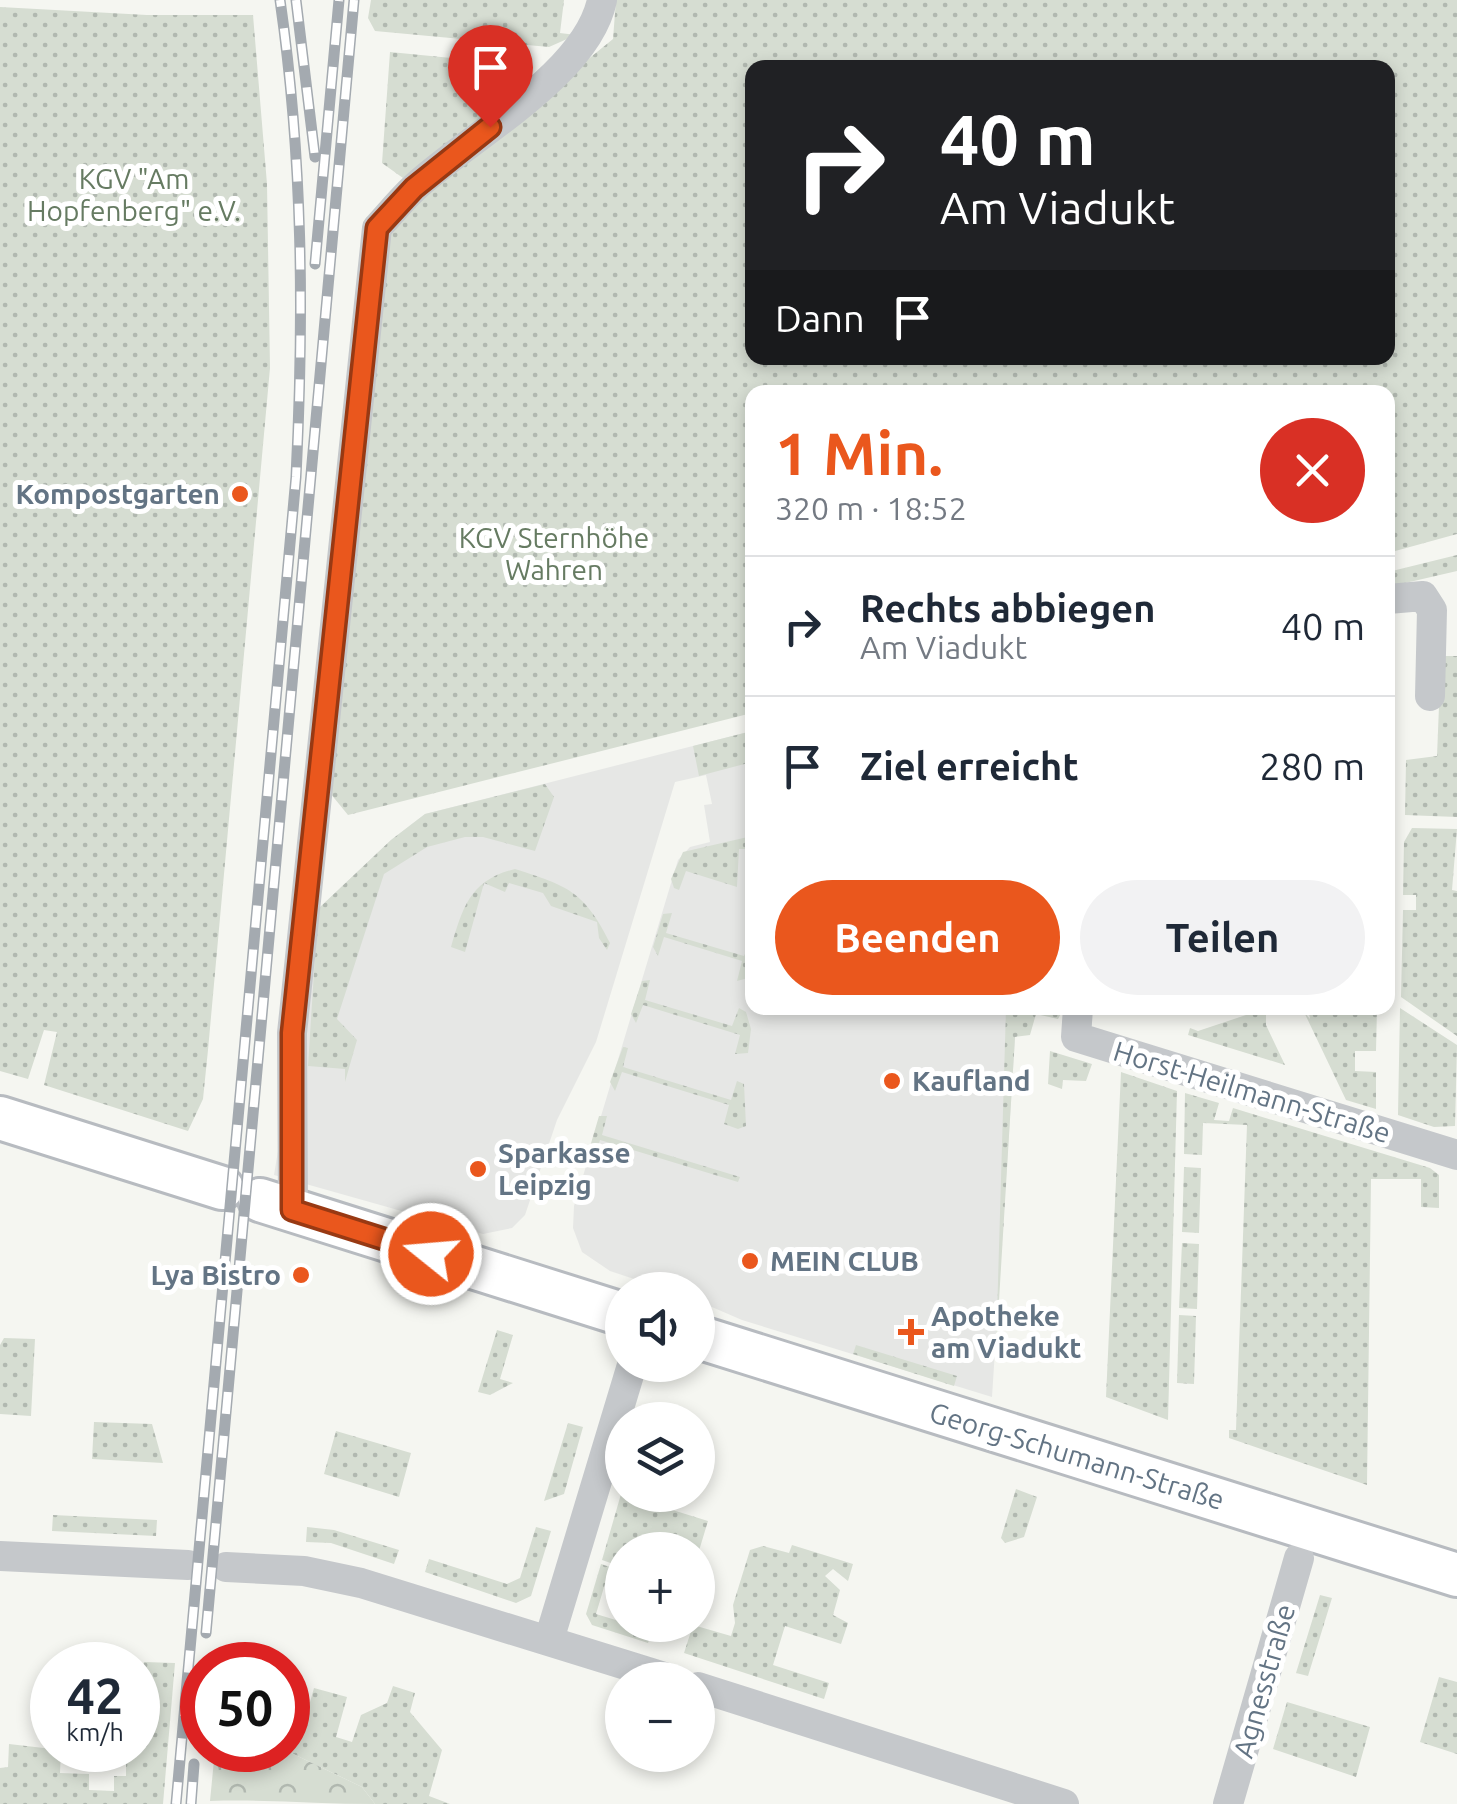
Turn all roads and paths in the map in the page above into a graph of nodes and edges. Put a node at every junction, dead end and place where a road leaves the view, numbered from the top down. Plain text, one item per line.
1 (602, 0) edge
2 (1395, 598) edge
3 (1430, 696) dead end
4 (1078, 1015) edge
5 (0, 1118) edge
6 (1457, 1155) edge
7 (258, 1200) junction
8 (605, 1309) edge
9 (715, 1342) edge
10 (627, 1382) edge
11 (0, 1556) edge
12 (1299, 1558) dead end
13 (188, 1565) dead end
14 (226, 1567) dead end
15 (1457, 1575) edge
16 (549, 1640) junction
17 (618, 1662) edge
18 (715, 1693) edge
19 (1064, 1804) edge
20 (1228, 1804) edge

1 - 7 street
2 - 3 street
4 - 6 street, Horst-Heilmann-Straße
5 - 7 main road
7 - 8 main road
9 - 15 main road, Georg-Schumann-Straße
10 - 16 street
11 - 13 street
12 - 20 street, Agnesstraße
14 - 16 street
16 - 17 street
18 - 19 street

